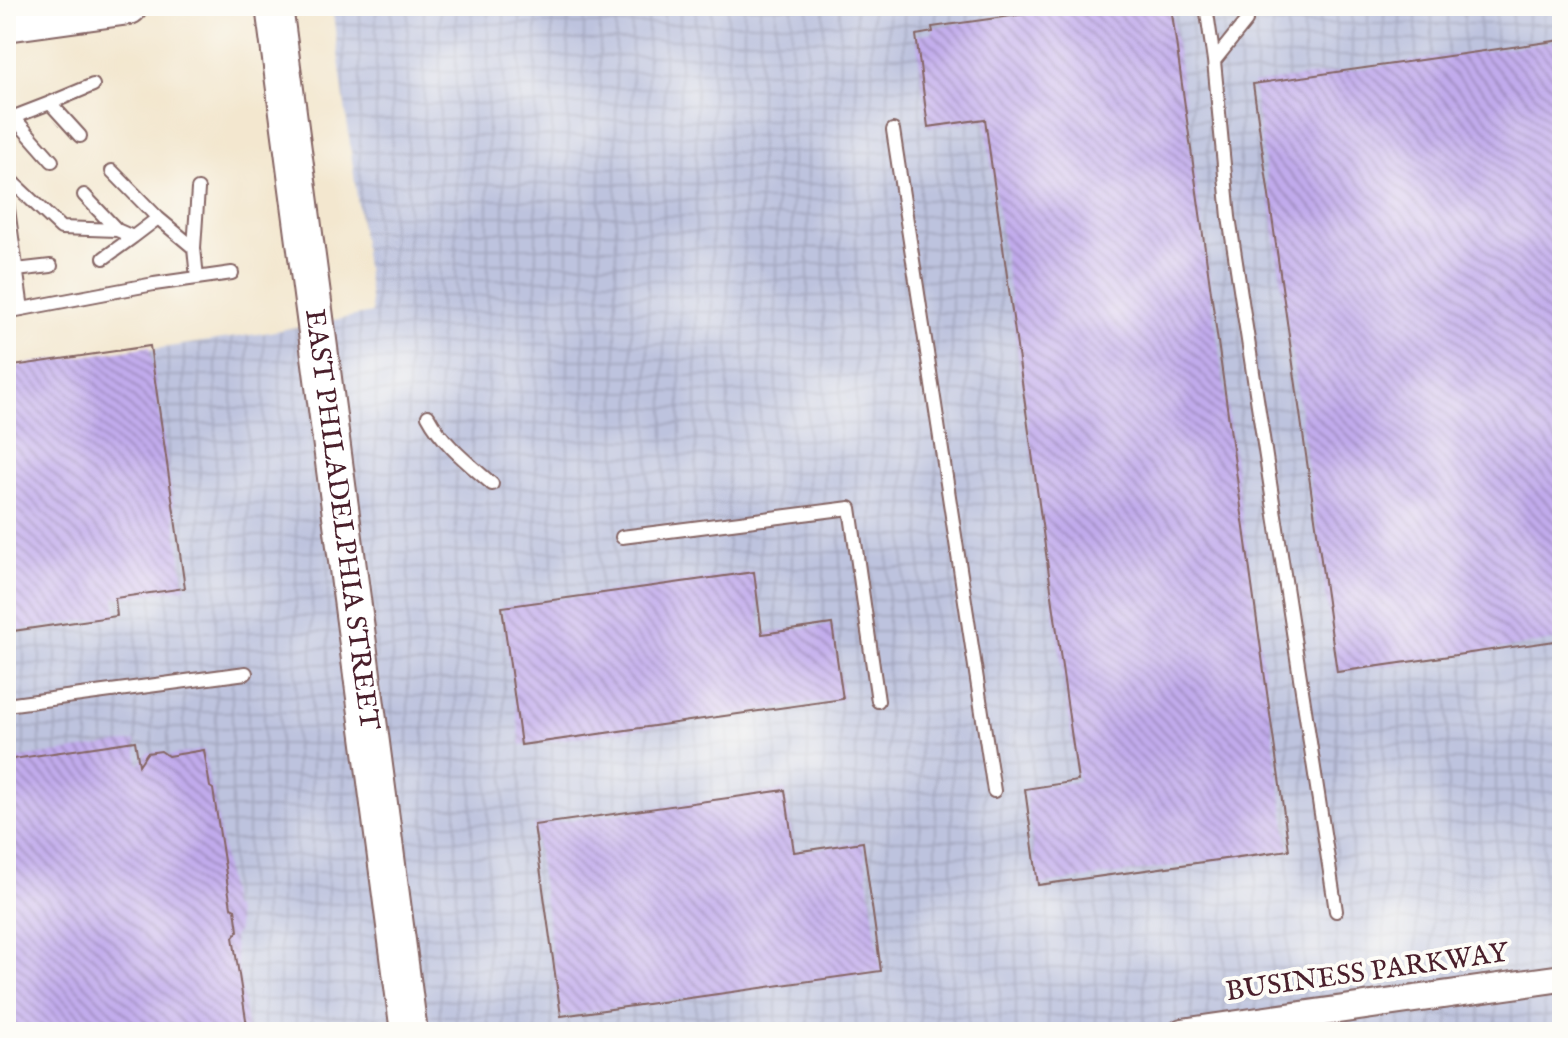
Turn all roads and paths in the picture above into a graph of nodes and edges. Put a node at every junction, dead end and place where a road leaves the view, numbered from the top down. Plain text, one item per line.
1 (129, 6) edge
2 (274, 6) edge
3 (1206, 6) edge
4 (1246, 21) dead end
5 (6, 23) edge
6 (1214, 61) junction
7 (93, 85) dead end
8 (50, 103) junction
9 (11, 119) edge
10 (893, 130) dead end
11 (80, 136) dead end
12 (52, 161) dead end
13 (112, 171) dead end
14 (6, 176) edge
15 (198, 189) dead end
16 (6, 195) edge
17 (84, 195) dead end
18 (158, 218) junction
19 (117, 230) junction
20 (133, 237) junction
21 (194, 248) junction
22 (104, 258) dead end
23 (51, 266) dead end
24 (16, 270) junction
25 (232, 273) dead end
26 (197, 278) junction
27 (22, 309) junction
28 (6, 312) edge
29 (428, 416) dead end
30 (492, 484) dead end
31 (622, 537) dead end
32 (246, 673) dead end
33 (878, 701) dead end
34 (6, 705) edge
35 (994, 791) dead end
36 (1336, 911) dead end
37 (1562, 978) edge
38 (1267, 1026) edge
39 (409, 1032) edge
40 (1182, 1032) edge

1 - 5 street
2 - 39 street, EAST PHILADELPHIA STREET
3 - 6 lane
4 - 6 lane
6 - 36 lane
7 - 8 lane
8 - 9 lane
8 - 11 lane
9 - 12 lane
10 - 35 lane
13 - 18 lane
14 - 19 lane
15 - 21 lane
16 - 24 lane
17 - 19 lane
18 - 20 lane
18 - 21 lane
19 - 20 lane
20 - 22 lane
21 - 26 lane
23 - 24 lane
24 - 27 lane
25 - 26 lane
26 - 27 lane
27 - 28 lane
29 - 30 lane
31 - 33 lane
32 - 34 lane
37 - 38 street, BUSINESS PARKWAY
38 - 40 street, BUSINESS PARKWAY

